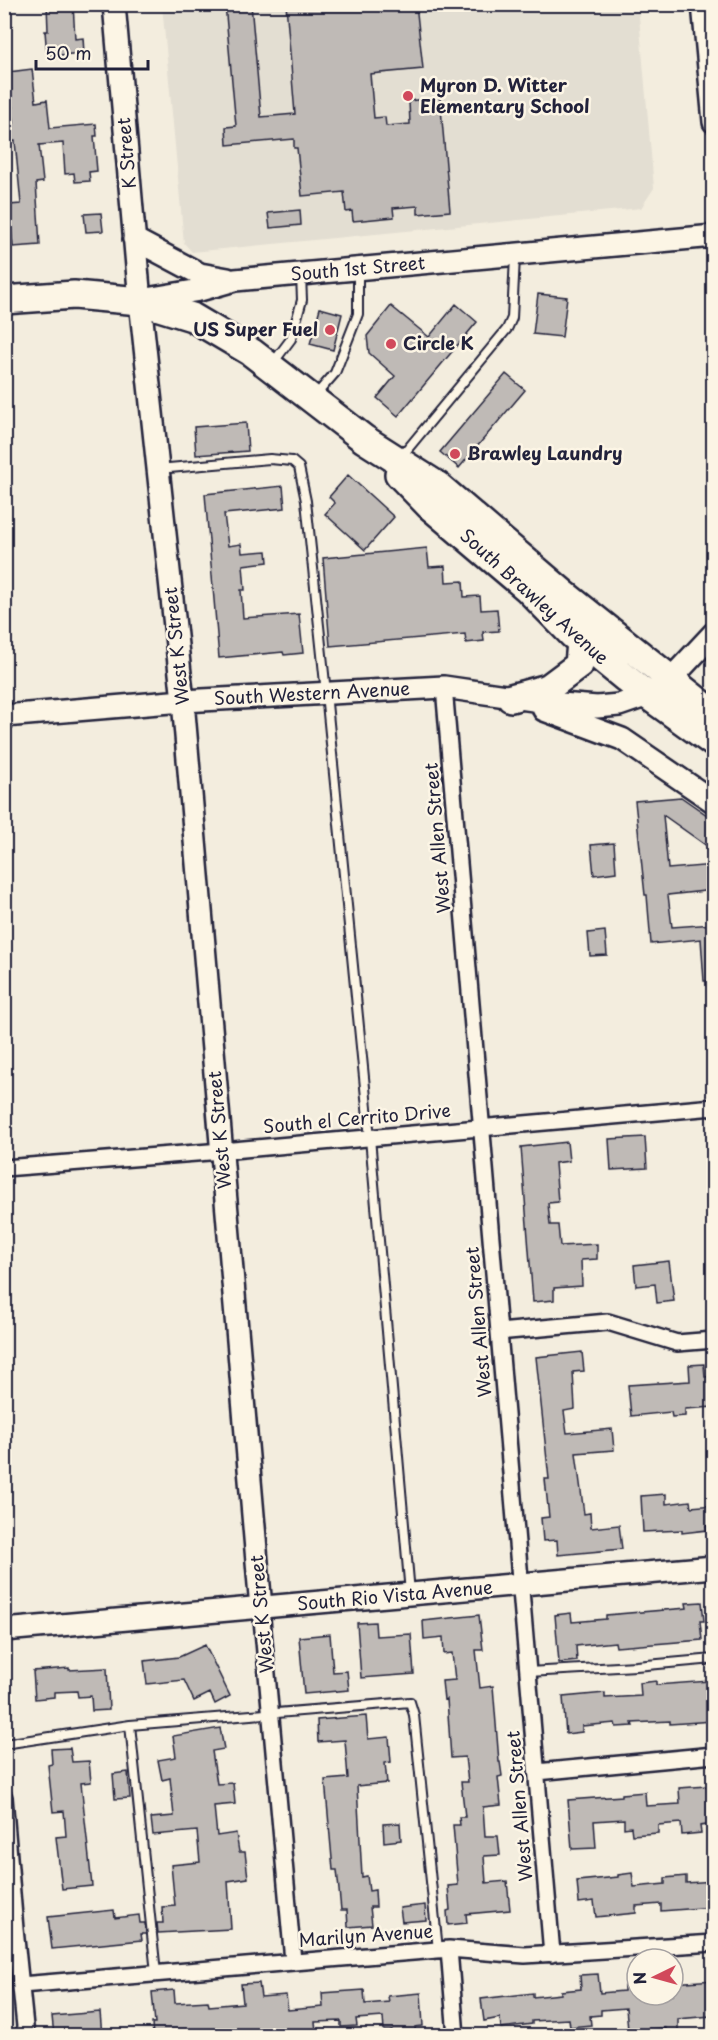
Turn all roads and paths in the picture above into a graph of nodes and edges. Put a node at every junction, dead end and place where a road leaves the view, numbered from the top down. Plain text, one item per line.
1 (114, 4) edge
2 (703, 4) edge
3 (711, 66) edge
4 (714, 122) edge
5 (714, 236) edge
6 (134, 239) junction
7 (515, 254) junction
8 (358, 269) junction
9 (301, 274) junction
10 (235, 280) junction
11 (4, 300) edge
12 (140, 300) junction
13 (270, 367) junction
14 (312, 399) junction
15 (364, 439) junction
16 (398, 461) junction
17 (158, 469) junction
18 (714, 633) edge
19 (581, 642) junction
20 (670, 680) junction
21 (444, 687) junction
22 (327, 693) junction
23 (648, 695) junction
24 (511, 698) junction
25 (183, 701) junction
26 (714, 714) edge
27 (4, 716) edge
28 (714, 743) edge
29 (714, 802) edge
30 (714, 1107) edge
31 (482, 1128) junction
32 (370, 1138) junction
33 (222, 1151) junction
34 (4, 1168) edge
35 (499, 1332) junction
36 (714, 1340) edge
37 (714, 1567) edge
38 (521, 1584) junction
39 (410, 1594) junction
40 (261, 1608) junction
41 (4, 1630) edge
42 (714, 1659) edge
43 (528, 1672) junction
44 (271, 1713) junction
45 (130, 1725) junction
46 (4, 1744) edge
47 (714, 1755) edge
48 (537, 1772) junction
49 (4, 1797) edge
50 (10, 1930) edge
51 (714, 1942) edge
52 (443, 1949) junction
53 (552, 1954) junction
54 (293, 1961) junction
55 (156, 1973) junction
56 (21, 1985) junction
57 (26, 2036) edge
58 (456, 2036) edge

1 - 6 street, K Street
2 - 3 street
3 - 4 street
5 - 7 street, South 1st Street
6 - 10 street
6 - 12 street, K Street
7 - 8 street, South 1st Street
7 - 16 lane
8 - 9 street, South 1st Street
8 - 14 lane
9 - 10 street, South 1st Street
9 - 13 lane
10 - 12 street, South 1st Street
11 - 12 highway, South 1st Street
12 - 13 highway, South Brawley Avenue
12 - 17 street, West K Street
13 - 14 highway, South Brawley Avenue
14 - 15 highway, South Brawley Avenue
15 - 16 highway, South Brawley Avenue
15 - 19 highway, South Brawley Avenue
16 - 20 highway, South Brawley Avenue
17 - 22 lane
17 - 25 street, West K Street
18 - 20 street, South Western Avenue
19 - 23 highway, South Brawley Avenue
19 - 24 highway
20 - 23 street, South Western Avenue
20 - 26 highway, South Brawley Avenue
21 - 22 street, South Western Avenue
21 - 24 street, South Western Avenue
21 - 31 street, West Allen Street
22 - 25 street, South Western Avenue
22 - 32 lane
23 - 24 street, South Western Avenue
23 - 28 highway, South Brawley Avenue
24 - 29 street, South Western Avenue
25 - 27 street, South Western Avenue
25 - 33 street, West K Street
30 - 31 street, South el Cerrito Drive
31 - 32 street, South el Cerrito Drive
31 - 35 street, West Allen Street
32 - 33 street, South el Cerrito Drive
32 - 39 lane
33 - 34 street, South el Cerrito Drive
33 - 40 street, West K Street
35 - 36 street
35 - 38 street, West Allen Street
37 - 38 street, South Rio Vista Avenue
38 - 39 street, South Rio Vista Avenue
38 - 43 street, West Allen Street
39 - 40 street, South Rio Vista Avenue
40 - 41 street, South Rio Vista Avenue
40 - 44 street, West K Street
42 - 43 lane
43 - 48 street, West Allen Street
44 - 45 lane
44 - 52 lane
44 - 54 street, West K Street
45 - 46 lane
45 - 55 lane
47 - 48 street
48 - 53 street, West Allen Street
49 - 50 street
50 - 56 street
51 - 53 street, Marilyn Avenue
52 - 53 street, Marilyn Avenue
52 - 54 street, Marilyn Avenue
52 - 58 street
54 - 55 street, Marilyn Avenue
55 - 56 street, Marilyn Avenue
56 - 57 street

